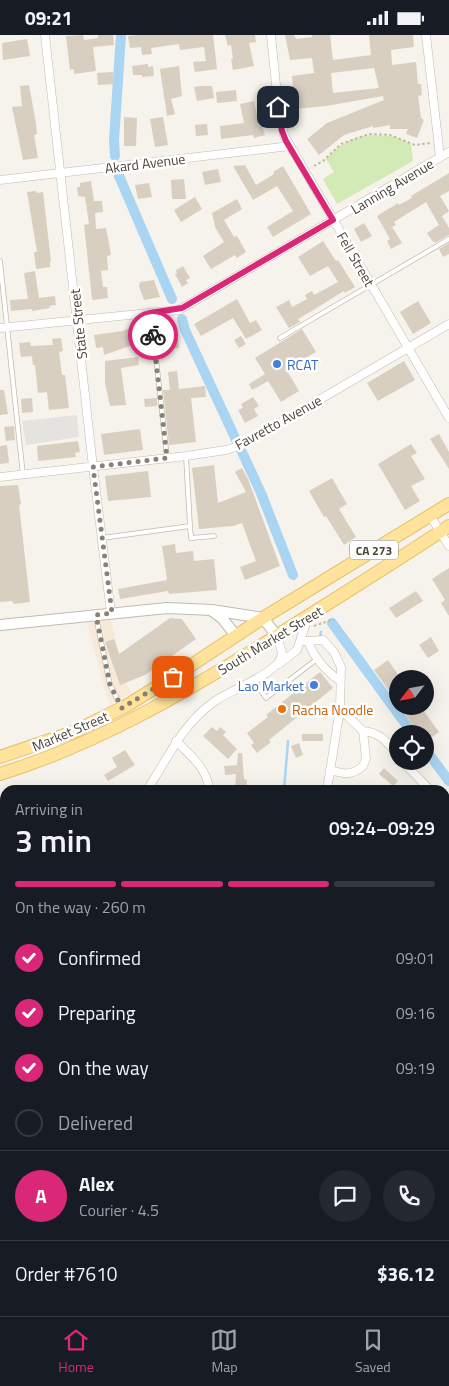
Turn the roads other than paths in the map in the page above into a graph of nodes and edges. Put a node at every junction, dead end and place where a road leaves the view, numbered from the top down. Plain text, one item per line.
1 (45, 35) edge
2 (270, 35) edge
3 (426, 35) edge
4 (290, 146) junction
5 (449, 152) edge
6 (440, 157) junction
7 (60, 173) junction
8 (0, 179) edge
9 (333, 220) junction
10 (449, 239) edge
11 (0, 261) edge
12 (371, 285) junction
13 (150, 313) junction
14 (77, 320) junction
15 (449, 324) edge
16 (4, 327) edge
17 (280, 338) dead end
18 (407, 348) junction
19 (449, 418) edge
20 (186, 456) junction
21 (167, 458) junction
22 (93, 467) junction
23 (23, 475) junction
24 (0, 477) edge
25 (449, 504) edge
26 (431, 517) junction
27 (190, 526) junction
28 (444, 529) edge
29 (214, 536) dead end
30 (102, 538) junction
31 (449, 546) edge
32 (212, 610) junction
33 (112, 613) junction
34 (96, 615) junction
35 (263, 618) junction
36 (311, 622) junction
37 (0, 625) edge
38 (236, 636) junction
39 (276, 636) junction
40 (304, 641) junction
41 (317, 659) junction
42 (276, 666) junction
43 (254, 679) junction
44 (340, 681) junction
45 (122, 708) junction
46 (340, 709) junction
47 (363, 731) junction
48 (176, 741) junction
49 (389, 744) edge
50 (0, 757) edge
51 (330, 770) junction
52 (411, 770) edge
53 (2, 772) edge
54 (150, 785) edge
55 (208, 785) edge
56 (328, 785) edge
57 (425, 785) edge

1 - 7 street, State Street
2 - 4 street, Fell Street
3 - 6 street
4 - 7 street, Akard Avenue
4 - 9 street, Fell Street
5 - 6 street, Lanning Avenue
6 - 9 street, Lanning Avenue
7 - 8 street, Akard Avenue
7 - 14 street, State Street
9 - 12 street, Fell Street
9 - 13 street, Lanning Avenue
10 - 12 lane
11 - 16 lane
12 - 17 lane
12 - 18 street, Fell Street
13 - 14 street, Lanning Avenue
13 - 21 lane
14 - 16 street, Lanning Avenue
14 - 22 street, State Street
15 - 18 street, Favretto Avenue
16 - 23 lane
18 - 19 street, Fell Street
18 - 20 street, Favretto Avenue
20 - 21 street, Favretto Avenue
20 - 27 lane
21 - 22 street, Favretto Avenue
22 - 23 street, Favretto Avenue
22 - 30 street, State Street
23 - 24 street, Favretto Avenue
25 - 26 main road, South Market Street / CA 273
26 - 28 street
26 - 35 main road, South Market Street / CA 273
27 - 29 lane
27 - 30 lane
28 - 31 street
28 - 36 main road, South Market Street / CA 273
30 - 33 street, State Street
32 - 33 street
32 - 35 street
32 - 38 street
33 - 34 street
34 - 37 street
34 - 45 lane
35 - 38 main road, Market Street / CA 273
35 - 39 street
36 - 39 main road, South Market Street / CA 273
36 - 40 street
38 - 45 main road, Market Street / CA 273
39 - 42 street
39 - 53 main road, South Market Street / CA 273
40 - 41 street
40 - 42 street
40 - 44 street
41 - 43 lane
41 - 44 street
42 - 43 street
43 - 48 street
44 - 46 street
45 - 50 main road, Market Street / CA 273
46 - 47 street
46 - 51 street
47 - 49 street
47 - 51 street
48 - 54 street
48 - 55 street
51 - 56 street
52 - 57 street

